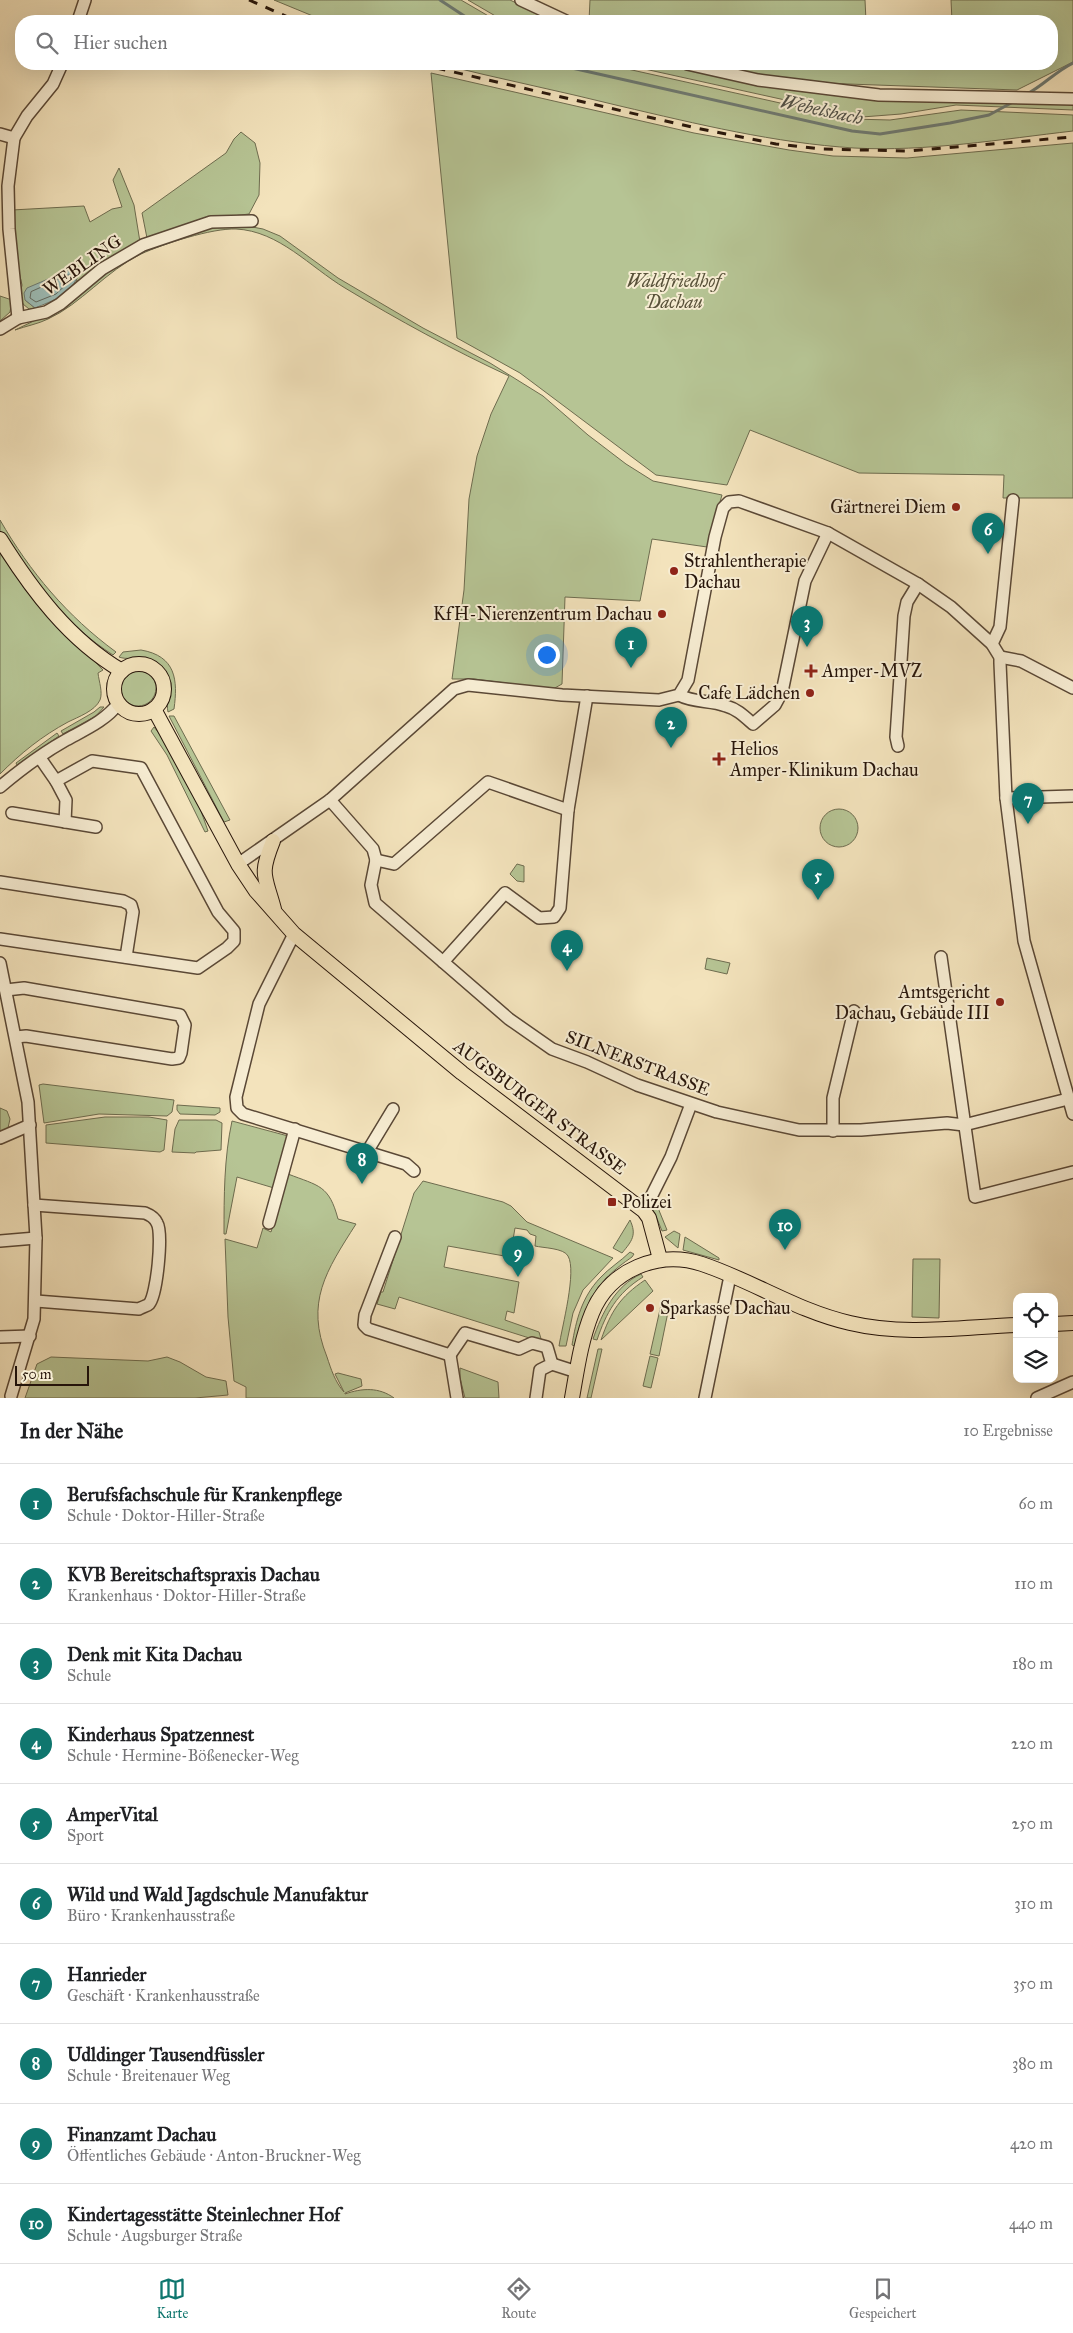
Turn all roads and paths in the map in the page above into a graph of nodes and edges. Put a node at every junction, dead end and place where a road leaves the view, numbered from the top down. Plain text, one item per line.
1 (85, 0) edge
2 (521, 0) edge
3 (80, 15) edge
4 (553, 15) edge
5 (60, 70) edge
6 (713, 70) edge
7 (1073, 99) edge
8 (0, 134) edge
9 (14, 138) junction
10 (252, 221) dead end
11 (18, 318) junction
12 (0, 329) edge
13 (1013, 500) dead end
14 (828, 533) junction
15 (0, 538) edge
16 (918, 584) junction
17 (992, 644) junction
18 (1000, 657) junction
19 (122, 671) junction
20 (1073, 688) edge
21 (679, 695) junction
22 (587, 696) junction
23 (119, 703) junction
24 (154, 709) junction
25 (898, 746) dead end
26 (40, 758) junction
27 (56, 781) junction
28 (0, 787) edge
29 (1073, 796) edge
30 (1006, 798) junction
31 (330, 800) junction
32 (568, 810) junction
33 (12, 813) dead end
34 (64, 822) junction
35 (96, 827) dead end
36 (272, 841) junction
37 (376, 860) junction
38 (238, 864) junction
39 (0, 882) edge
40 (275, 914) junction
41 (294, 934) junction
42 (0, 938) edge
43 (126, 957) junction
44 (941, 957) dead end
45 (443, 962) junction
46 (0, 963) edge
47 (6, 990) junction
48 (854, 1011) dead end
49 (16, 1037) junction
50 (1068, 1099) junction
51 (691, 1104) junction
52 (393, 1109) dead end
53 (1073, 1114) edge
54 (30, 1125) junction
55 (964, 1125) junction
56 (295, 1129) junction
57 (833, 1131) junction
58 (0, 1138) edge
59 (367, 1152) junction
60 (414, 1171) dead end
61 (1073, 1172) edge
62 (34, 1205) junction
63 (644, 1211) junction
64 (269, 1223) dead end
65 (395, 1237) dead end
66 (36, 1238) junction
67 (0, 1241) edge
68 (660, 1259) junction
69 (730, 1276) junction
70 (36, 1301) junction
71 (1073, 1323) edge
72 (1058, 1324) edge
73 (1013, 1325) edge
74 (30, 1336) junction
75 (0, 1337) edge
76 (450, 1354) junction
77 (552, 1364) junction
78 (576, 1372) junction
79 (1073, 1382) edge
80 (11, 1396) dead end
81 (457, 1398) edge
82 (536, 1398) edge
83 (572, 1398) edge
84 (705, 1398) edge
85 (1036, 1398) edge

1 - 3 street
2 - 4 street
5 - 9 street, WEBLING
6 - 7 street
8 - 9 street
9 - 11 street, WEBLING
10 - 11 street, WEBLING
11 - 12 street, WEBLING
13 - 17 street
14 - 16 street
14 - 21 street
14 - 21 street
15 - 19 main road
16 - 17 street
16 - 25 street
17 - 18 street
18 - 20 street
18 - 30 street
19 - 23 main road
19 - 24 main road
21 - 22 street
22 - 31 street
22 - 32 street
23 - 24 main road
23 - 26 street
24 - 38 main road, AUGSBURGER STRASSE
26 - 27 street
26 - 28 street
27 - 34 street
27 - 43 street
29 - 30 street
30 - 50 street
31 - 36 street
31 - 37 street
32 - 37 street
32 - 45 street
33 - 34 street
34 - 35 street
36 - 38 street
36 - 40 main road
37 - 45 street, SILNERSTRASSE
38 - 40 main road, AUGSBURGER STRASSE
39 - 43 street
40 - 41 main road, AUGSBURGER STRASSE
41 - 56 street
41 - 63 main road, AUGSBURGER STRASSE
42 - 43 street
44 - 55 street
45 - 51 street, SILNERSTRASSE
46 - 47 street
47 - 49 street
47 - 49 street
48 - 57 street
49 - 54 street
50 - 53 street
50 - 55 street, SILNERSTRASSE
51 - 57 street, SILNERSTRASSE
51 - 63 street
52 - 59 street
54 - 58 street
54 - 62 street
55 - 57 street, SILNERSTRASSE
55 - 61 street
56 - 59 street
56 - 64 street
59 - 60 street
62 - 66 street
62 - 70 street
63 - 68 main road
65 - 76 street
66 - 67 street
66 - 70 street
68 - 69 main road
68 - 78 main road
69 - 73 main road
69 - 84 street
70 - 74 street
71 - 72 main road
74 - 75 street
74 - 80 street
76 - 77 street
76 - 81 street
77 - 78 street
77 - 82 street
78 - 83 main road
79 - 85 street

